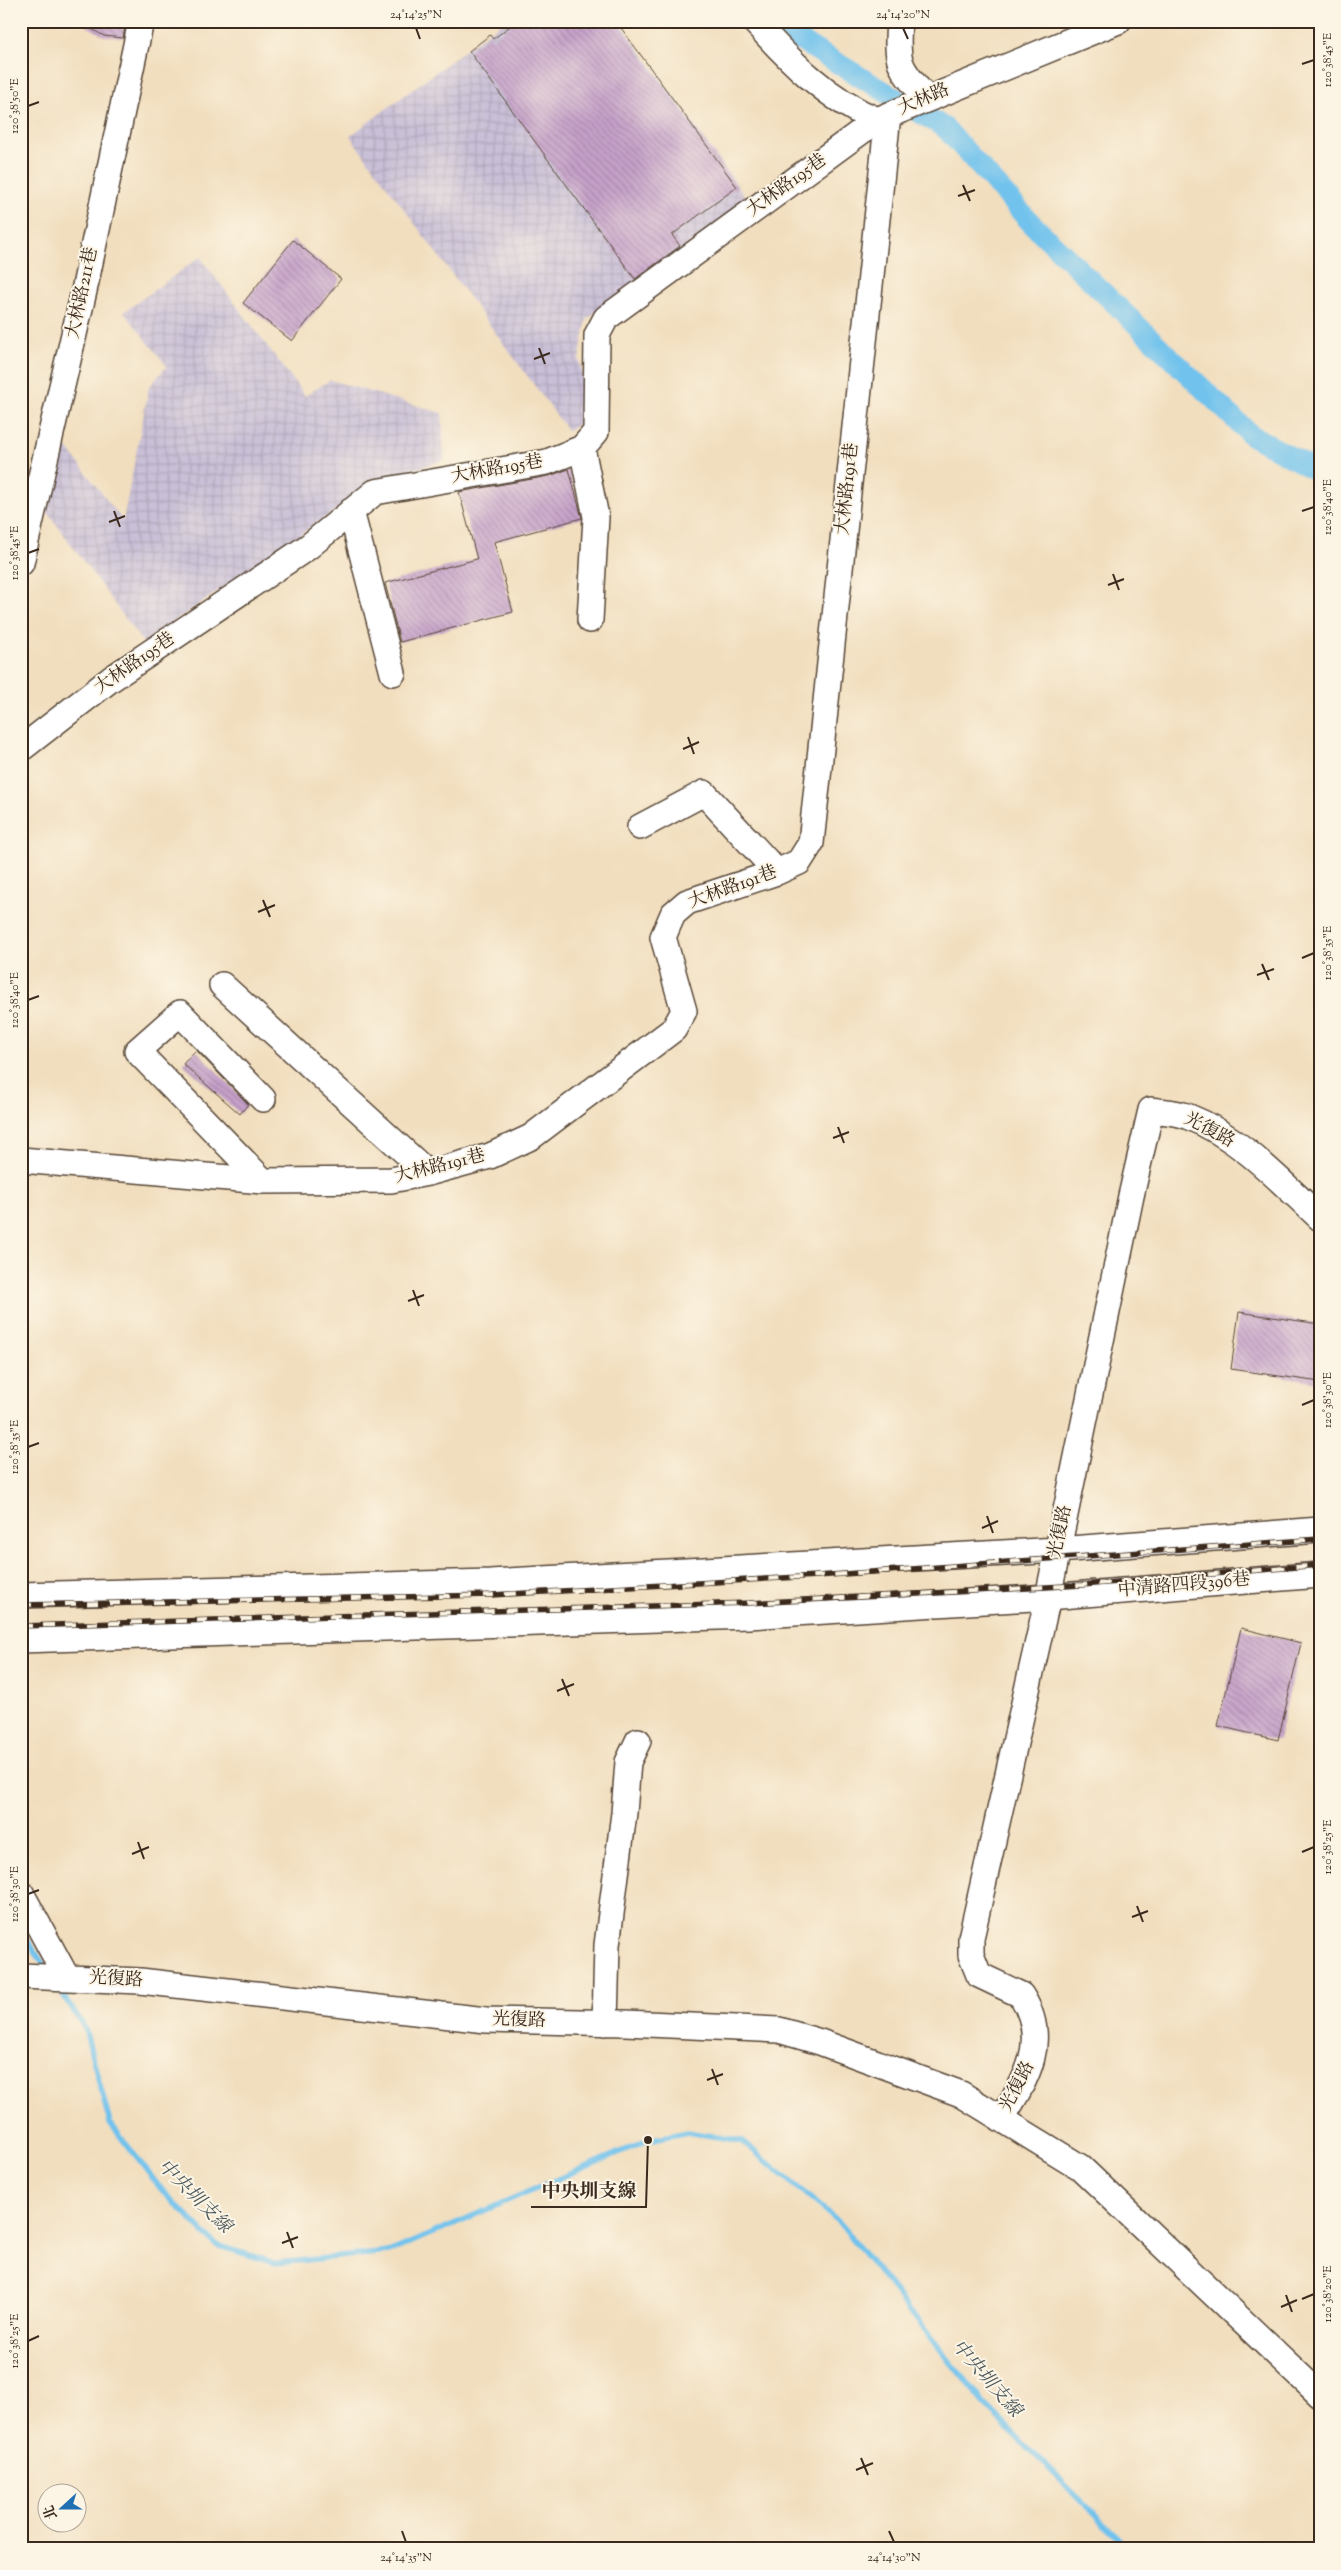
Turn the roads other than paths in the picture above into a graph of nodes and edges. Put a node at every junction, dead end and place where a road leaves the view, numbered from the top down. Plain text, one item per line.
1 (141, 21) edge
2 (754, 21) edge
3 (899, 21) edge
4 (1118, 21) edge
5 (926, 98) junction
6 (886, 116) junction
7 (582, 448) junction
8 (351, 511) junction
9 (21, 563) edge
10 (590, 620) dead end
11 (393, 673) dead end
12 (21, 749) edge
13 (640, 827) dead end
14 (777, 872) junction
15 (222, 985) dead end
16 (263, 1099) dead end
17 (21, 1160) edge
18 (428, 1173) junction
19 (263, 1181) junction
20 (1320, 1218) edge
21 (1320, 1530) edge
22 (1057, 1550) junction
23 (1320, 1575) edge
24 (21, 1594) edge
25 (1048, 1597) junction
26 (21, 1640) edge
27 (638, 1742) dead end
28 (21, 1893) edge
29 (22, 1975) edge
30 (67, 1978) junction
31 (605, 2023) junction
32 (1001, 2119) junction
33 (1320, 2394) edge

1 - 9 street, 大林路211巷
2 - 6 street, 大林路
3 - 5 street
4 - 5 street, 大林路
5 - 6 street, 大林路
6 - 7 street, 大林路195巷
6 - 14 street, 大林路191巷
7 - 8 street, 大林路195巷
7 - 10 street
8 - 11 street
8 - 12 street, 大林路195巷
13 - 14 street
14 - 18 street, 大林路191巷
15 - 18 street
16 - 19 street
17 - 19 street, 大林路191巷
18 - 19 street, 大林路191巷
20 - 22 street, 光復路
21 - 22 street
22 - 24 street
22 - 25 street, 光復路
23 - 25 street, 中清路四段396巷
25 - 26 street, 中清路四段396巷
25 - 32 street, 光復路
27 - 31 street
28 - 30 street
29 - 30 street, 光復路
30 - 31 street, 光復路
31 - 32 street, 光復路
32 - 33 street, 光復路

